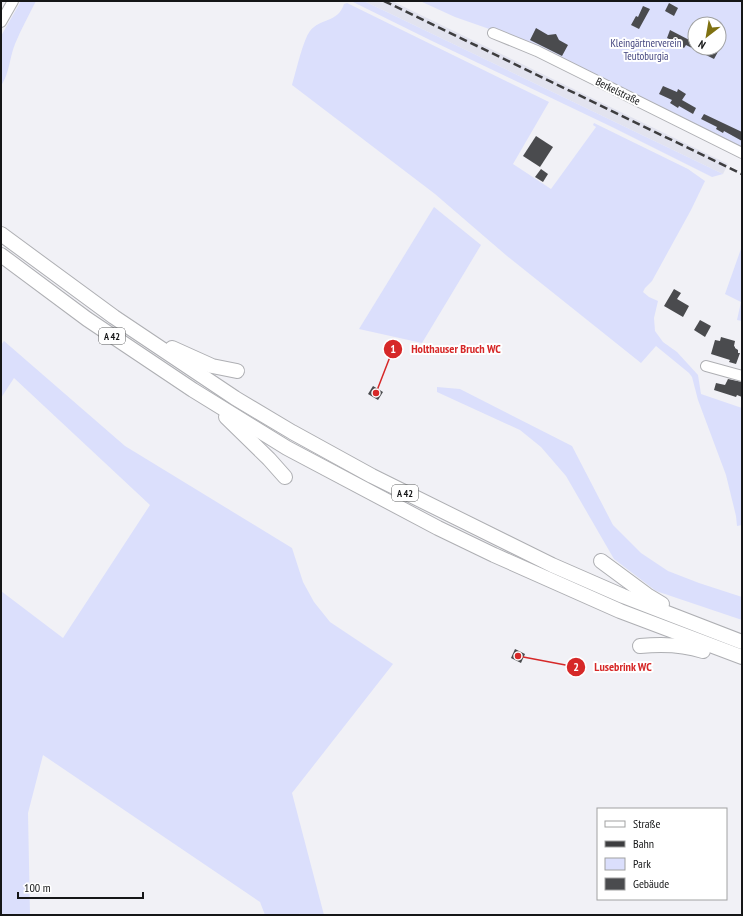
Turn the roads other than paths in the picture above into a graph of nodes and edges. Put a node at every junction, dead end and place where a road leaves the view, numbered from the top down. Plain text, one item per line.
1 (13, 1) edge
2 (1, 22) edge
3 (493, 33) dead end
4 (742, 153) edge
5 (1, 234) edge
6 (1, 255) edge
7 (114, 318) junction
8 (706, 366) dead end
9 (237, 371) dead end
10 (742, 376) edge
11 (193, 390) junction
12 (285, 477) dead end
13 (602, 561) dead end
14 (715, 632) junction
15 (742, 642) edge
16 (640, 646) dead end
17 (742, 657) edge
18 (742, 664) edge

1 - 2 street
3 - 4 street, Berkelstraße
5 - 7 highway, A 42
6 - 11 highway, A 42
7 - 9 highway
7 - 14 highway, A 42
8 - 10 street
11 - 12 highway
11 - 17 highway, A 42
13 - 14 highway
14 - 15 highway, A 42
16 - 18 highway

